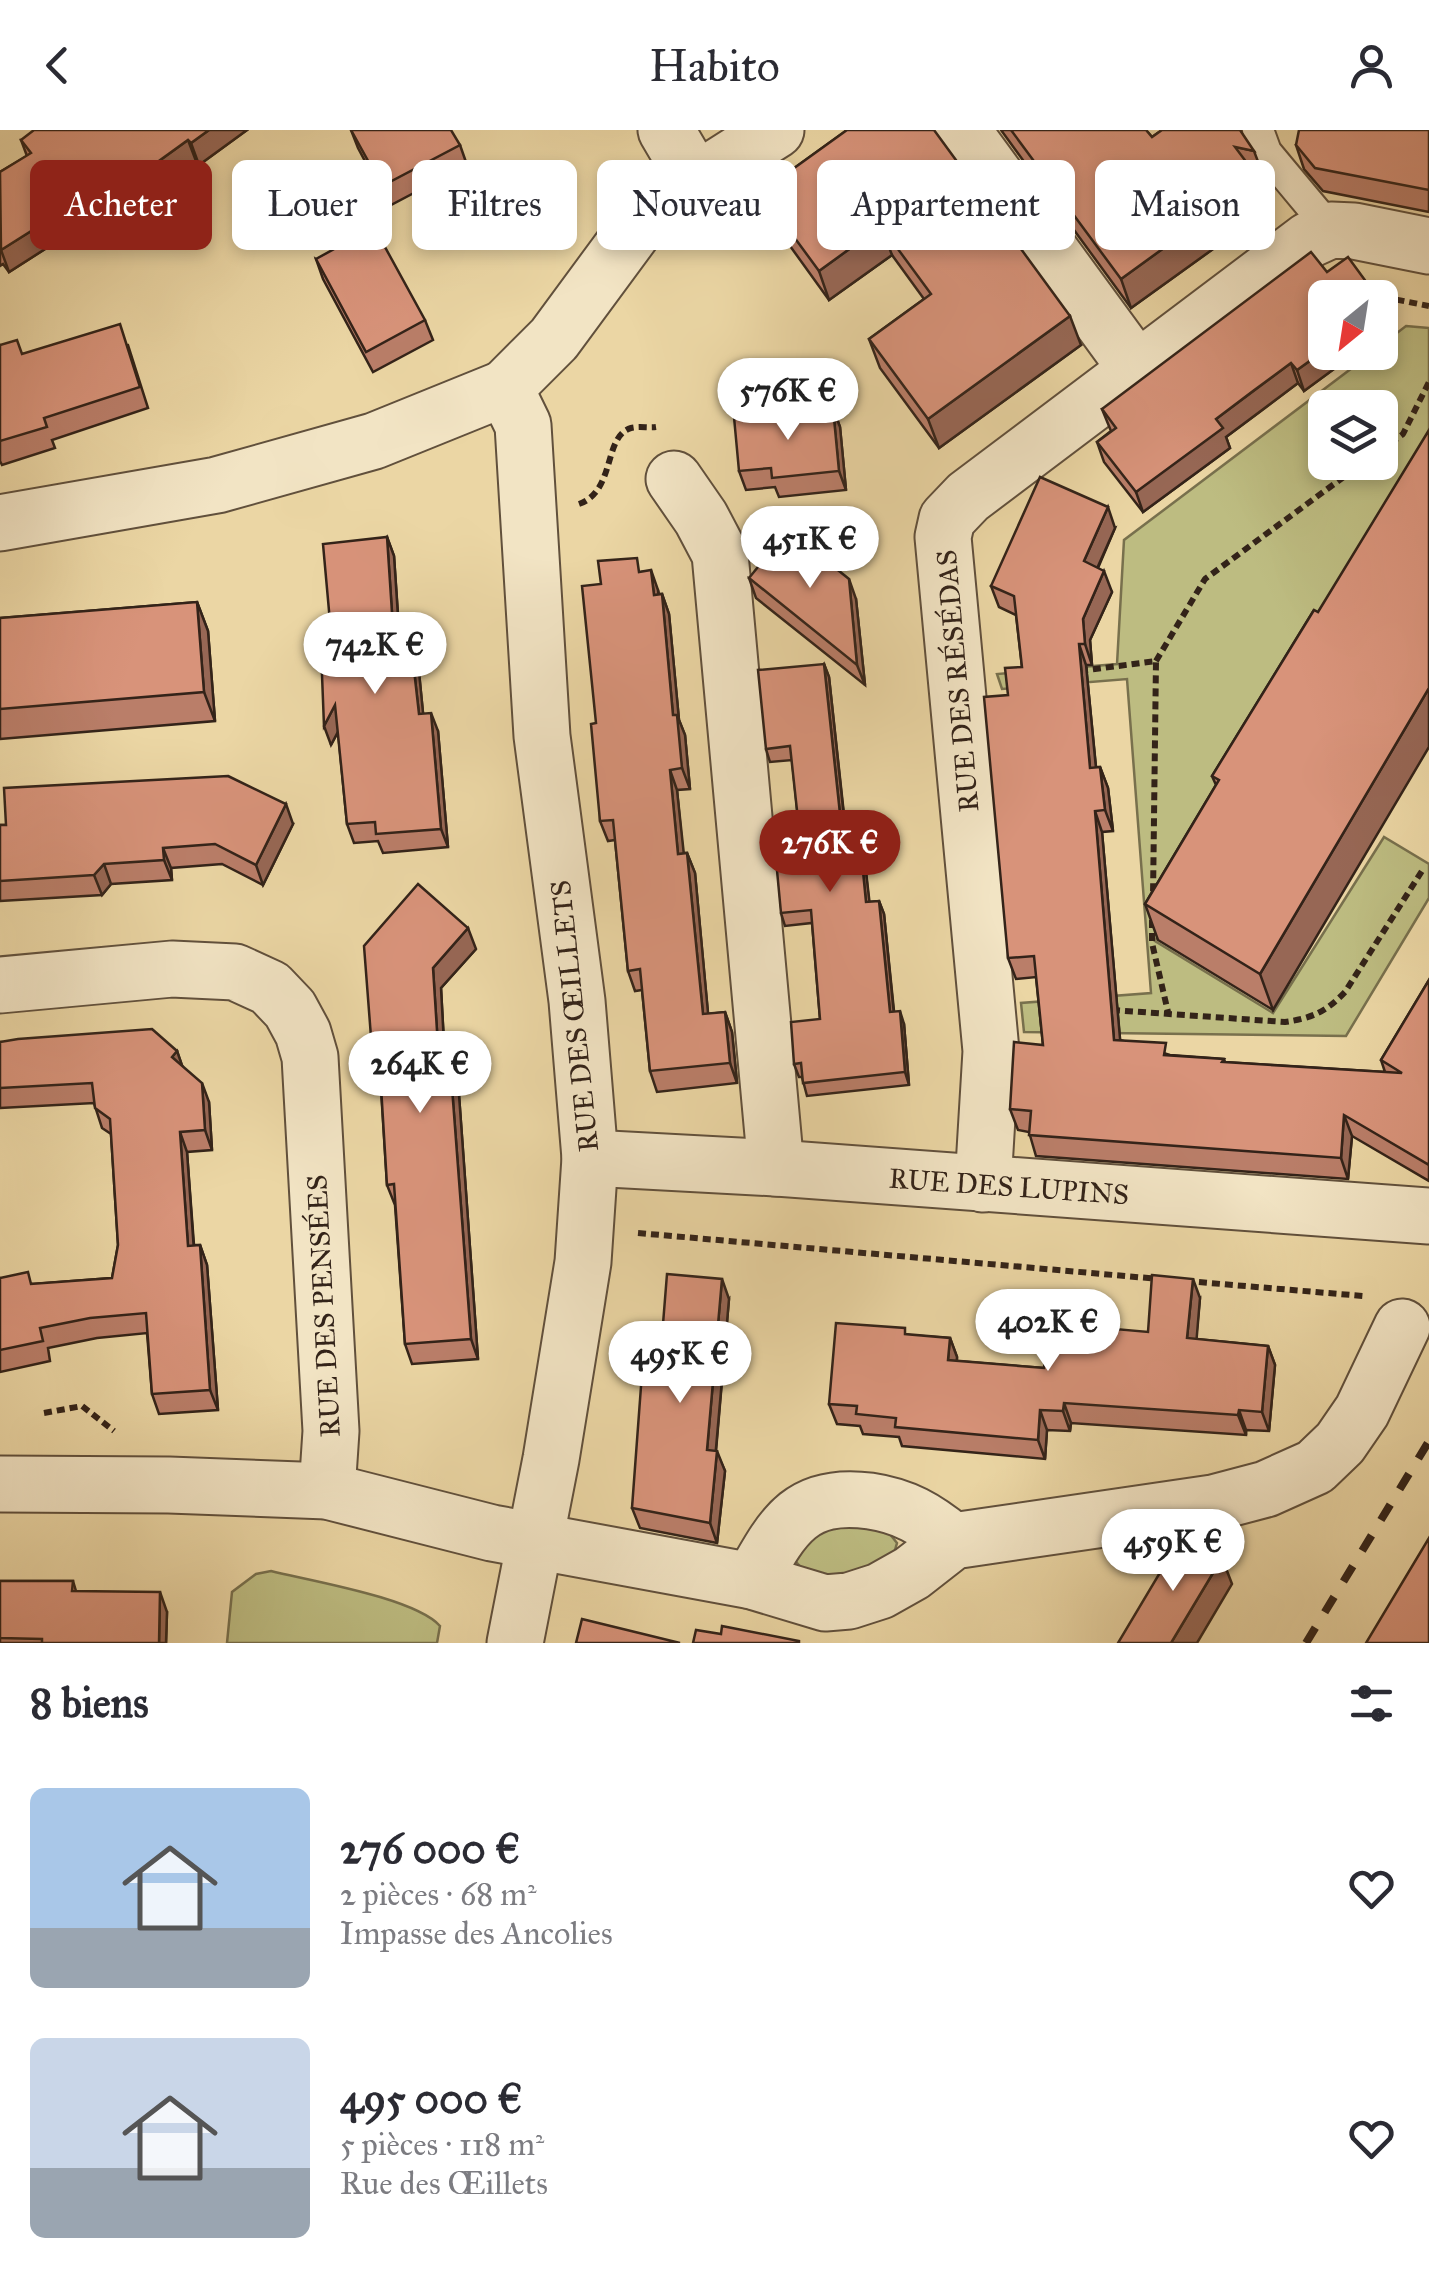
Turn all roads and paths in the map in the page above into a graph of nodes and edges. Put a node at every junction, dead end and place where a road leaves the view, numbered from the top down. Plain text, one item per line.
1 (666, 130) edge
2 (776, 130) edge
3 (962, 130) edge
4 (1258, 130) edge
5 (684, 160) edge
6 (729, 160) edge
7 (1331, 230) junction
8 (1429, 246) edge
9 (620, 250) edge
10 (1136, 368) junction
11 (1429, 382) edge
12 (505, 388) junction
13 (1398, 438) edge
14 (674, 479) dead end
15 (1339, 480) edge
16 (0, 523) edge
17 (1156, 661) junction
18 (1066, 672) edge
19 (1422, 871) dead end
20 (0, 985) edge
21 (1095, 1011) edge
22 (1168, 1012) junction
23 (590, 1158) junction
24 (776, 1168) junction
25 (983, 1184) junction
26 (1429, 1216) edge
27 (650, 1234) dead end
28 (1164, 1280) edge
29 (1182, 1281) edge
30 (1386, 1312) joint
31 (0, 1484) edge
32 (328, 1492) junction
33 (534, 1541) junction
34 (953, 1541) junction
35 (752, 1581) junction
36 (515, 1643) edge

1 - 5 street
2 - 6 street
3 - 10 street
4 - 7 lane
7 - 8 street
7 - 10 street, RUE DES RÉSÉDAS
9 - 12 street
10 - 25 street, RUE DES RÉSÉDAS
11 - 13 path
12 - 16 street
12 - 23 street, RUE DES ŒILLETS
14 - 24 street
15 - 17 path
17 - 18 path
17 - 22 path
19 - 22 path
20 - 32 street, RUE DES PENSÉES
21 - 22 path
23 - 24 street, RUE DES LUPINS
23 - 33 street, RUE DES ŒILLETS
24 - 25 street, RUE DES LUPINS
25 - 26 street, RUE DES LUPINS
27 - 28 path
29 - 30 path
30 - 34 street
31 - 32 street
32 - 33 street
33 - 35 street
33 - 36 street, RUE DES ŒILLETS
34 - 35 street
34 - 35 street

